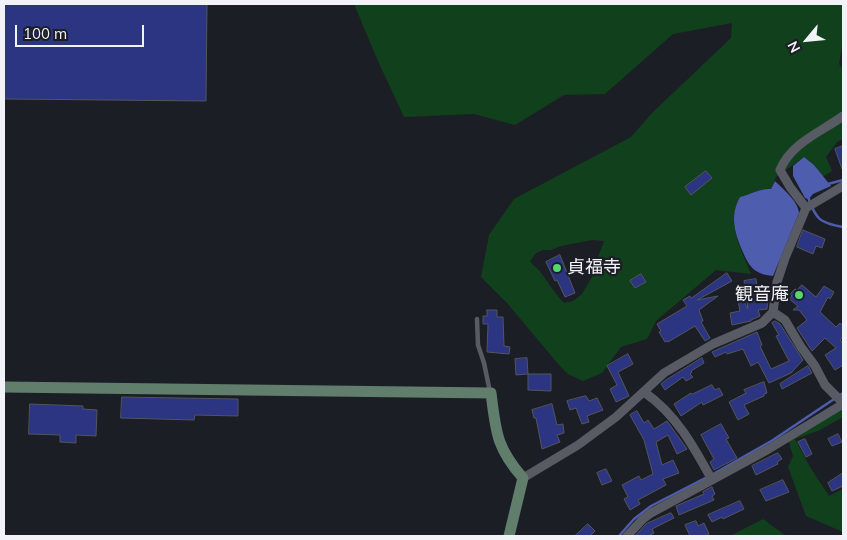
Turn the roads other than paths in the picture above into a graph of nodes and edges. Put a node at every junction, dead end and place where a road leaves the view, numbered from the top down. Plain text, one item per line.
1 (843, 116) edge
2 (843, 186) edge
3 (810, 206) junction
4 (773, 312) junction
5 (477, 319) dead end
6 (4, 387) edge
7 (644, 392) junction
8 (491, 393) junction
9 (840, 400) edge
10 (710, 477) junction
11 (523, 478) junction
12 (510, 536) edge
13 (627, 536) edge

1 - 3 street
2 - 3 street
3 - 4 street
4 - 7 street
4 - 9 street
5 - 8 lane
6 - 8 street
7 - 10 street
7 - 11 street
8 - 11 street
9 - 10 street
10 - 13 street
11 - 12 street

